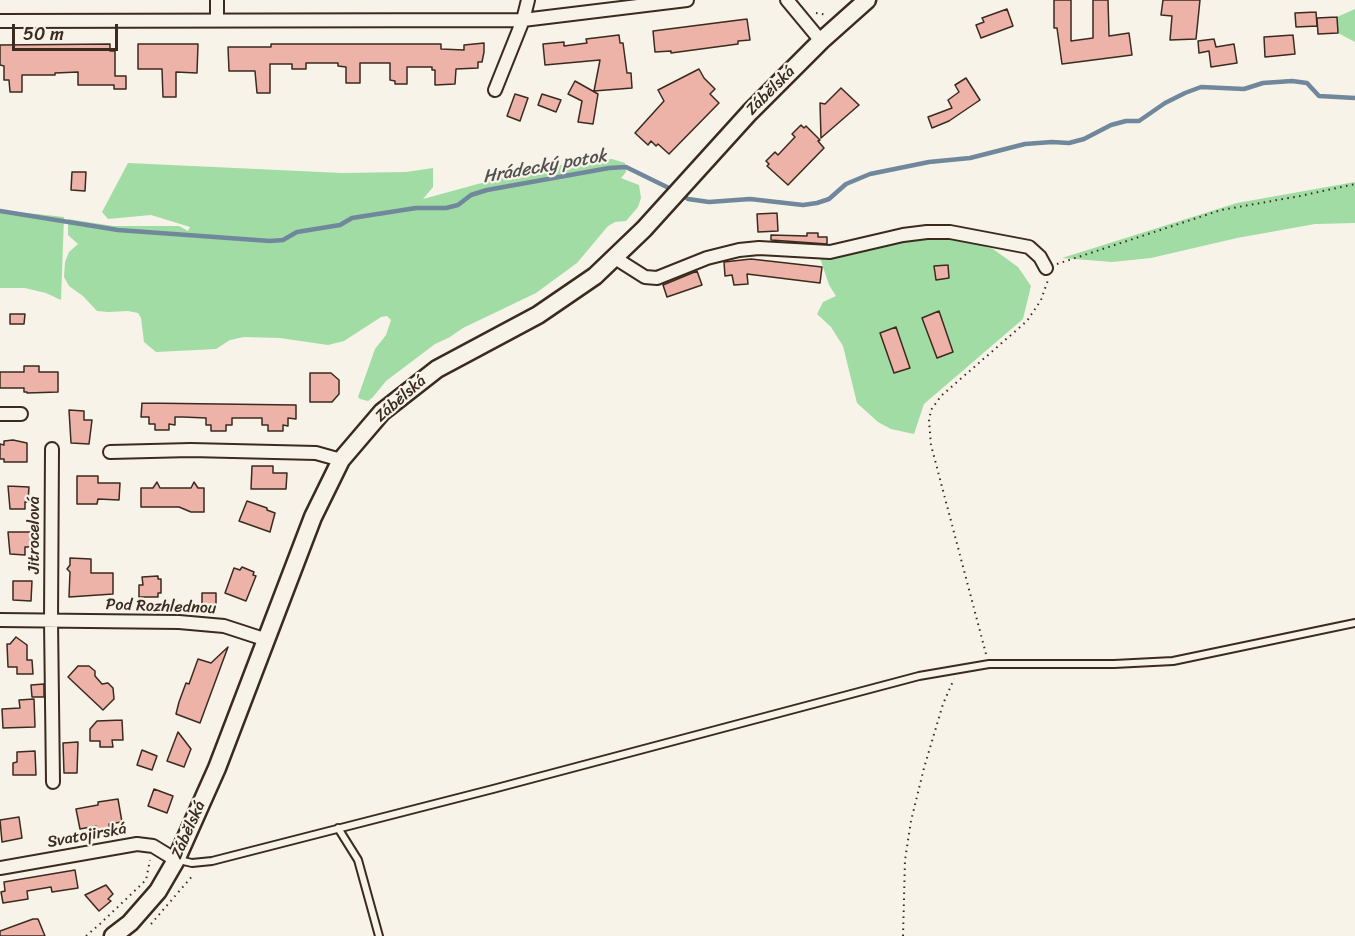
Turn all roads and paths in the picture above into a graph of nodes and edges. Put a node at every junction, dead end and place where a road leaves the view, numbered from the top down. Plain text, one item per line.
1 (217, 0) edge
2 (528, 0) edge
3 (687, 0) edge
4 (787, 0) edge
5 (867, 0) edge
6 (813, 13) dead end
7 (827, 16) dead end
8 (217, 20) junction
9 (523, 20) junction
10 (0, 21) edge
11 (821, 41) junction
12 (495, 90) dead end
13 (1355, 184) edge
14 (615, 258) junction
15 (1046, 268) junction
16 (0, 414) edge
17 (21, 414) dead end
18 (52, 449) dead end
19 (110, 452) dead end
20 (340, 460) junction
21 (0, 620) edge
22 (51, 620) junction
23 (1355, 623) edge
24 (267, 640) junction
25 (989, 664) junction
26 (959, 669) junction
27 (53, 782) dead end
28 (338, 828) junction
29 (153, 846) junction
30 (176, 860) junction
31 (0, 868) edge
32 (86, 936) edge
33 (113, 936) edge
34 (379, 936) edge
35 (903, 936) edge

1 - 8 street
2 - 9 street
3 - 9 street
4 - 11 street
5 - 11 main road, Zábělská
6 - 7 path
8 - 9 street
8 - 10 street
9 - 12 street
11 - 14 main road, Zábělská
13 - 15 path
14 - 15 street
14 - 20 main road, Zábělská
15 - 25 path
16 - 17 street
18 - 22 street, Jitrocelová
19 - 20 street
20 - 24 main road, Zábělská
21 - 22 street, Pod Rozhlednou
22 - 24 street, Pod Rozhlednou
22 - 27 street
23 - 25 lane
24 - 30 main road, Zábělská
25 - 26 lane
26 - 28 lane
26 - 35 path
28 - 30 lane
28 - 34 lane
29 - 30 street
29 - 31 street, Svatojirská
29 - 32 path
30 - 33 main road, Zábělská

